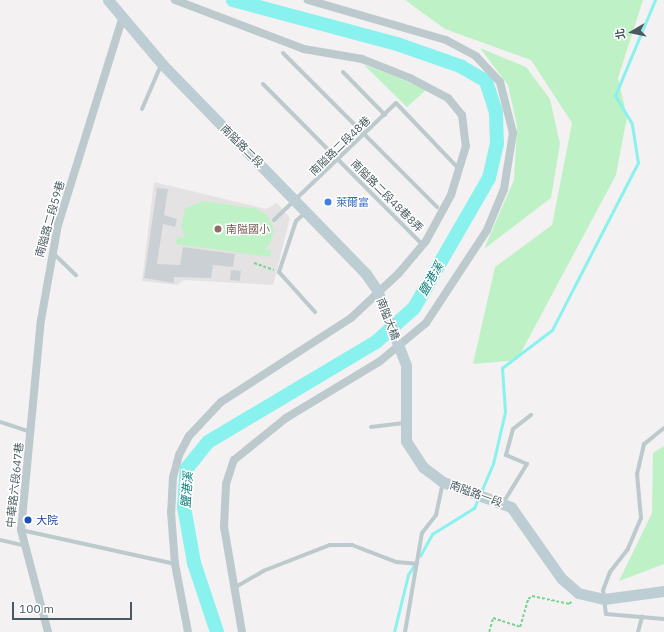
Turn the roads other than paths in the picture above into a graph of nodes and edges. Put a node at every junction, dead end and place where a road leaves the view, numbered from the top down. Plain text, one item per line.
1 (108, 0) edge
2 (175, 0) edge
3 (308, 0) edge
4 (122, 19) junction
5 (283, 53) dead end
6 (162, 64) junction
7 (343, 72) dead end
8 (263, 84) dead end
9 (142, 109) dead end
10 (385, 115) junction
11 (364, 135) junction
12 (338, 159) junction
13 (459, 169) junction
14 (296, 201) junction
15 (437, 207) dead end
16 (306, 212) junction
17 (274, 220) dead end
18 (423, 245) junction
19 (52, 251) junction
20 (76, 276) dead end
21 (377, 290) junction
22 (315, 312) dead end
23 (398, 347) junction
24 (531, 415) dead end
25 (0, 422) edge
26 (404, 424) junction
27 (371, 427) dead end
28 (664, 428) edge
29 (31, 432) junction
30 (443, 482) junction
31 (503, 503) junction
32 (21, 530) junction
33 (0, 540) edge
34 (22, 545) junction
35 (175, 564) junction
36 (417, 564) junction
37 (233, 589) junction
38 (664, 591) edge
39 (604, 599) junction
40 (642, 617) junction
41 (664, 619) edge
42 (48, 632) edge
43 (188, 632) edge
44 (242, 632) edge
45 (405, 632) edge
46 (638, 632) edge

1 - 4 street, 南隘路二段
2 - 13 street
3 - 23 street
4 - 6 street, 南隘路二段
4 - 19 street, 南隘路二段59巷
5 - 11 lane
6 - 9 lane
6 - 14 street, 南隘路二段
7 - 10 lane
8 - 12 lane, 南隘路二段48巷8弄
10 - 11 lane, 南隘路二段48巷
10 - 13 lane, 南隘路二段48巷
11 - 12 lane, 南隘路二段48巷
11 - 15 lane
12 - 14 lane, 南隘路二段48巷
12 - 18 lane, 南隘路二段48巷8弄
13 - 18 street
14 - 16 street, 南隘路二段
14 - 17 lane, 南隘路二段48巷
16 - 21 street, 南隘路二段
16 - 22 lane
18 - 21 street
19 - 20 lane
19 - 29 street, 南隘路二段59巷
21 - 23 street, 南隘大橋
21 - 35 street
23 - 26 street, 南隘路一段
23 - 37 street
24 - 31 lane
25 - 29 lane
26 - 27 lane
26 - 30 street, 南隘路一段
28 - 39 lane
29 - 32 street, 中華路六段647巷
30 - 31 street, 南隘路一段
30 - 36 lane
31 - 39 street, 南隘路一段
32 - 34 street, 中華路六段647巷
32 - 35 lane
33 - 34 lane
34 - 42 street, 中華路六段647巷
35 - 43 street
36 - 37 lane
36 - 45 lane
37 - 44 street
38 - 39 street, 南隘路一段
39 - 40 lane
40 - 41 lane
40 - 46 lane

